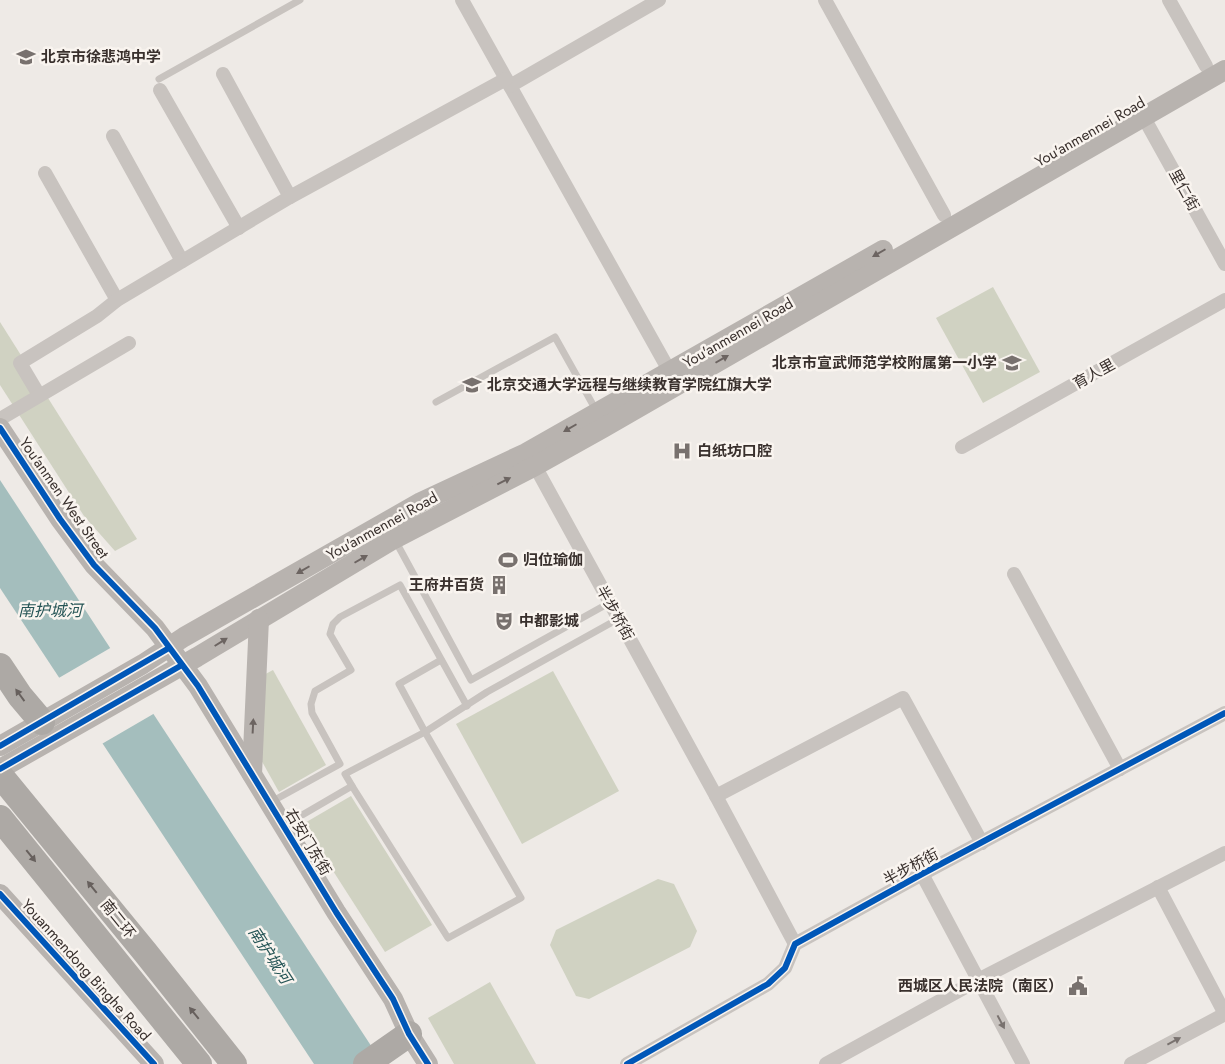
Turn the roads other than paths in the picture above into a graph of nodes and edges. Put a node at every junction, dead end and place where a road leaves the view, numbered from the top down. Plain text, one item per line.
1 (300, 0) edge
2 (462, 0) edge
3 (659, 0) edge
4 (825, 0) edge
5 (1169, 0) edge
6 (1225, 55) edge
7 (1215, 68) edge
8 (223, 74) dead end
9 (508, 82) junction
10 (159, 85) joint
11 (1143, 116) junction
12 (113, 136) dead end
13 (45, 173) dead end
14 (290, 197) junction
15 (944, 215) junction
16 (239, 228) junction
17 (182, 261) junction
18 (1225, 264) edge
19 (117, 300) junction
20 (1225, 300) edge
21 (129, 343) dead end
22 (670, 372) junction
23 (39, 395) junction
24 (436, 402) dead end
25 (597, 412) junction
26 (0, 419) edge
27 (0, 428) edge
28 (962, 447) dead end
29 (535, 466) junction
30 (394, 539) junction
31 (1014, 574) dead end
32 (609, 603) junction
33 (259, 619) junction
34 (618, 619) junction
35 (170, 648) junction
36 (441, 660) junction
37 (182, 665) junction
38 (0, 666) edge
39 (157, 680) junction
40 (467, 706) junction
41 (1225, 713) edge
42 (52, 716) junction
43 (425, 732) junction
44 (0, 746) edge
45 (340, 764) junction
46 (0, 769) edge
47 (1120, 769) junction
48 (252, 774) junction
49 (346, 774) junction
50 (0, 775) edge
51 (352, 786) junction
52 (716, 796) junction
53 (270, 803) junction
54 (0, 818) edge
55 (284, 826) junction
56 (982, 843) junction
57 (1225, 854) edge
58 (922, 874) junction
59 (1158, 887) junction
60 (0, 894) edge
61 (794, 944) junction
62 (978, 980) junction
63 (1225, 1014) edge
64 (395, 1053) edge
65 (235, 1060) edge
66 (154, 1064) edge
67 (199, 1064) edge
68 (627, 1064) edge
69 (826, 1064) edge
70 (1023, 1064) edge
71 (1131, 1064) edge

1 - 10 lane
2 - 9 street
3 - 9 street
4 - 15 street
5 - 7 street
6 - 7 main road, You'anmennei Road
7 - 11 main road, You'anmennei Road
7 - 15 main road, You'anmennei Road
8 - 14 street
9 - 14 street
9 - 22 street
10 - 16 street
11 - 18 street, 里仁街
29 -> 11 main road, You'anmennei Road
12 - 17 street
13 - 19 street
14 - 16 street
15 -> 22 main road, You'anmennei Road
16 - 17 street
17 - 19 street
19 - 23 street
20 - 28 street, 育人里
21 - 23 street
22 - 25 main road, You'anmennei Road
23 - 26 street
24 - 25 lane
25 -> 35 main road, You'anmennei Road
27 - 35 main road, You'anmen West Street
30 -> 29 main road, You'anmennei Road
29 - 32 street, 半步桥街
30 - 32 lane
33 -> 30 main road, You'anmennei Road
31 - 47 street
32 - 34 street, 半步桥街
37 -> 33 main road, You'anmennei Road
48 -> 33 main road
34 - 40 lane
34 - 52 street, 半步桥街
35 - 37 main road, You'anmen West Street
35 - 42 main road, You'anmennei Road
36 - 40 lane
36 - 43 lane
36 - 45 lane
37 - 39 main road, You'anmennei Road
37 - 48 main road, 右安门东街
42 -> 38 highway
39 - 46 main road, You'anmennei Road
39 - 64 main road
40 - 43 lane
41 - 47 street, 半步桥街
42 - 44 main road, You'anmennei Road
43 - 49 lane
43 - 51 lane
45 - 49 lane
45 - 53 lane
47 - 56 street, 半步桥街
48 - 53 main road, 右安门东街
49 - 51 lane
65 -> 50 highway, 南二环
51 - 55 lane
52 - 56 street
52 - 61 street, 半步桥街
53 - 55 main road, 右安门东街
54 -> 67 highway, 南二环
55 - 64 main road, 右安门东街
56 - 58 street, 半步桥街
57 - 59 street
58 - 61 street, 半步桥街
58 - 62 street
59 - 62 street
59 - 63 street
60 - 66 main road, Youanmendong Binghe Road
61 - 68 street
62 - 69 street
62 -> 70 street
71 -> 63 street

